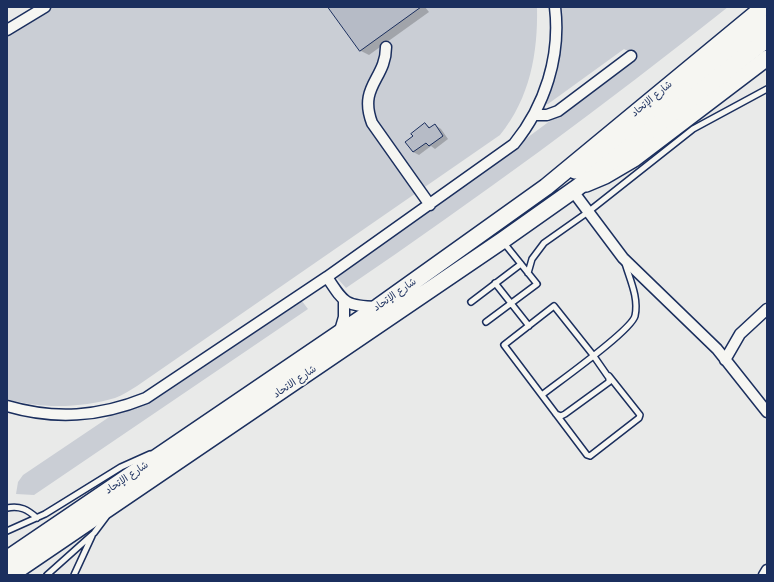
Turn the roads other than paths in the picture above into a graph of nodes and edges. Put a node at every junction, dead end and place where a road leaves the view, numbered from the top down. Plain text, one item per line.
1 (44, 7) edge
2 (555, 7) edge
3 (764, 7) edge
4 (767, 23) edge
5 (7, 30) edge
6 (767, 39) edge
7 (386, 47) dead end
8 (631, 56) dead end
9 (765, 60) edge
10 (767, 89) edge
11 (535, 115) junction
12 (546, 187) junction
13 (575, 189) junction
14 (430, 205) junction
15 (588, 212) junction
16 (503, 240) junction
17 (623, 258) junction
18 (521, 264) junction
19 (528, 273) junction
20 (327, 277) junction
21 (495, 283) junction
22 (344, 301) junction
23 (471, 302) dead end
24 (511, 303) junction
25 (378, 307) junction
26 (767, 309) edge
27 (486, 322) dead end
28 (529, 326) junction
29 (339, 334) junction
30 (593, 355) junction
31 (725, 360) junction
32 (609, 376) junction
33 (542, 395) junction
34 (7, 406) edge
35 (767, 412) edge
36 (556, 414) junction
37 (170, 449) junction
38 (118, 502) junction
39 (7, 508) edge
40 (37, 518) junction
41 (7, 531) edge
42 (94, 534) junction
43 (7, 559) edge
44 (767, 570) edge
45 (10, 575) edge
46 (47, 575) edge
47 (74, 575) edge
48 (764, 575) edge

1 - 5 street
2 - 11 street
3 - 12 highway, شارع الإتحاد
4 - 12 main road
6 - 13 highway
7 - 14 street
8 - 11 street
9 - 13 main road
10 - 15 lane
11 - 14 street
12 - 25 highway, شارع الإتحاد
13 - 15 street
13 - 16 highway, شارع الاتحاد
14 - 20 street
15 - 17 street
15 - 19 lane
16 - 18 lane
16 - 38 highway, شارع الاتحاد
17 - 30 lane
17 - 31 street
18 - 19 lane
18 - 21 lane
19 - 24 lane
20 - 22 street
20 - 34 street
21 - 23 lane
21 - 24 lane
22 - 25 street
22 - 29 street
24 - 27 lane
24 - 28 lane
25 - 29 highway, شارع الإتحاد
26 - 31 street
28 - 30 lane
28 - 33 lane
29 - 37 highway, شارع الإتحاد
30 - 32 lane
30 - 33 lane
31 - 35 street
32 - 36 lane
32 - 36 lane
33 - 36 lane
37 - 40 lane
37 - 43 highway, شارع الإتحاد
38 - 42 lane
38 - 45 highway, شارع الاتحاد
39 - 40 lane
40 - 41 lane
42 - 46 lane
42 - 47 lane
44 - 48 street

